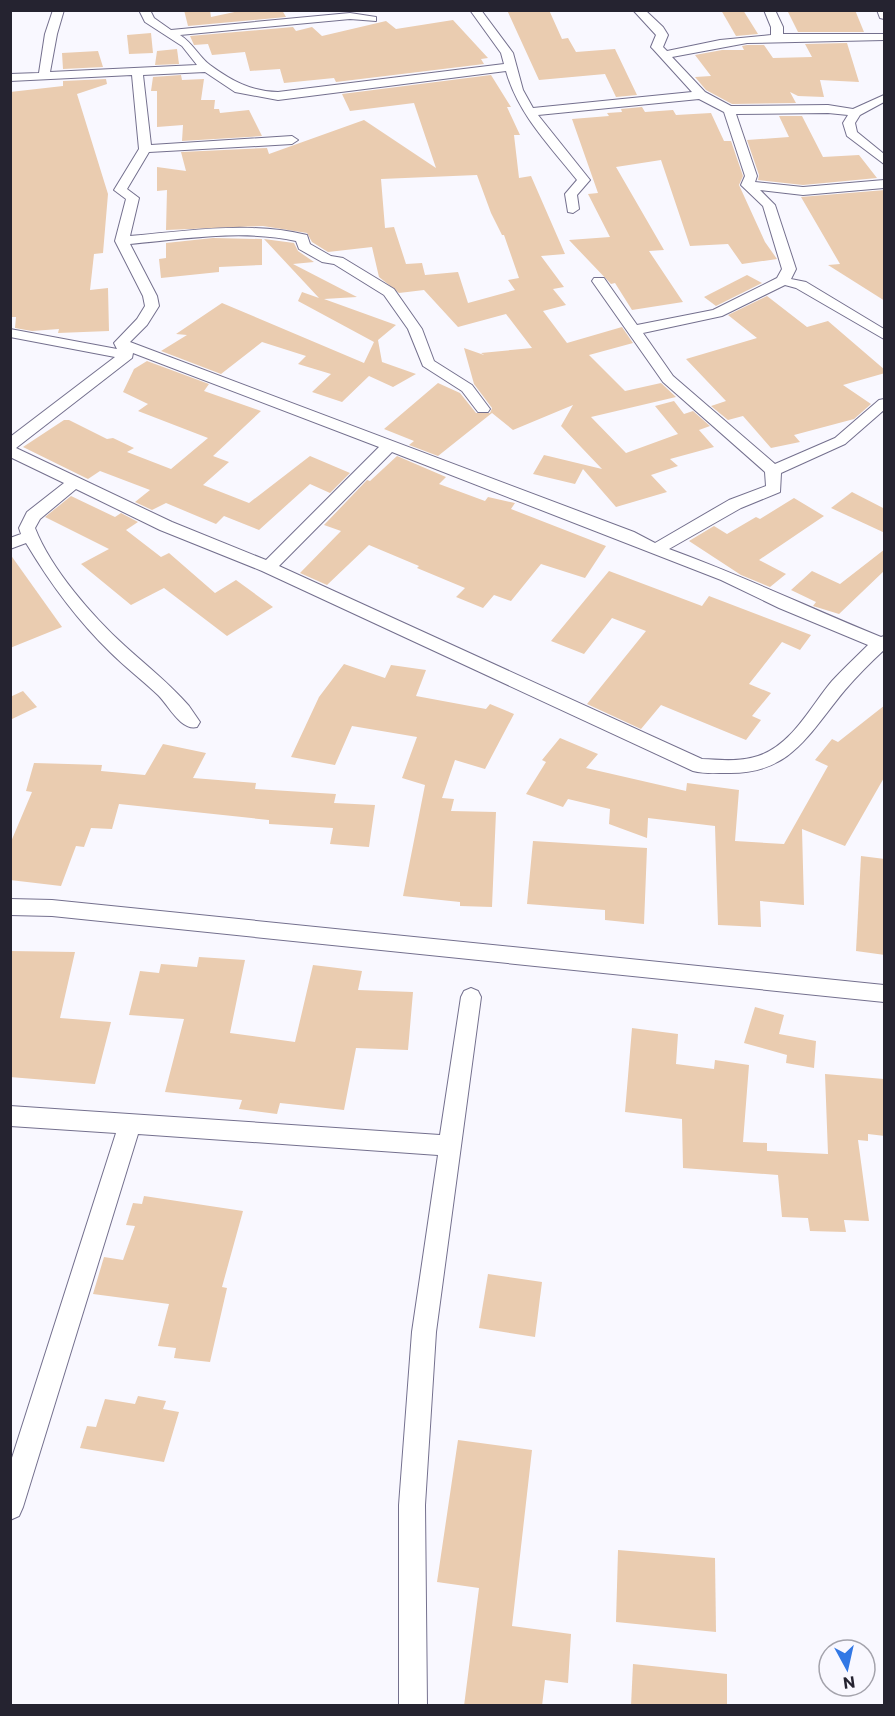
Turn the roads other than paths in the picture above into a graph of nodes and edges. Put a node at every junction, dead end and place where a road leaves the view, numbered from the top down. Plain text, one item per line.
1 (59, 10) edge
2 (144, 10) edge
3 (475, 10) edge
4 (638, 10) edge
5 (769, 10) edge
6 (372, 19) dead end
7 (171, 33) junction
8 (777, 36) junction
9 (885, 37) edge
10 (666, 55) junction
11 (512, 67) junction
12 (206, 68) junction
13 (137, 71) junction
14 (44, 76) junction
15 (10, 78) edge
16 (701, 95) junction
17 (885, 99) edge
18 (729, 110) junction
19 (529, 111) junction
20 (855, 113) junction
21 (292, 140) dead end
22 (145, 149) junction
23 (885, 160) edge
24 (885, 184) edge
25 (747, 185) junction
26 (573, 209) dead end
27 (122, 242) junction
28 (599, 281) dead end
29 (783, 281) junction
30 (635, 330) junction
31 (10, 333) edge
32 (885, 335) edge
33 (124, 349) junction
34 (885, 404) edge
35 (483, 409) dead end
36 (10, 444) edge
37 (390, 444) junction
38 (10, 451) edge
39 (773, 471) junction
40 (73, 483) junction
41 (30, 536) junction
42 (10, 544) edge
43 (655, 550) junction
44 (268, 567) junction
45 (883, 643) edge
46 (191, 722) dead end
47 (10, 907) edge
48 (885, 994) edge
49 (471, 996) dead end
50 (10, 1116) edge
51 (130, 1123) junction
52 (450, 1146) junction
53 (10, 1508) edge
54 (413, 1706) edge

1 - 14 street
2 - 7 street
3 - 11 street
4 - 10 street
5 - 8 street
6 - 7 street
7 - 12 street
8 - 9 street
8 - 10 street
10 - 16 street
11 - 12 street
11 - 19 street
12 - 13 street
13 - 14 street
13 - 22 street
14 - 15 street
16 - 18 street
16 - 19 street
17 - 20 street
18 - 20 street
18 - 25 street
19 - 26 street
20 - 23 street
21 - 22 street
22 - 27 street
24 - 25 street
25 - 29 street
27 - 33 street
27 - 35 street
28 - 30 street
29 - 30 street
29 - 32 street
30 - 39 street
31 - 33 street
33 - 36 street
33 - 37 street
34 - 39 street
37 - 43 street
37 - 44 street
38 - 40 street
39 - 43 street
40 - 41 street
40 - 44 street
41 - 42 street
41 - 46 street
43 - 45 street
44 - 45 street
47 - 48 street
49 - 52 street
50 - 51 street
51 - 52 street
51 - 53 street
52 - 54 street

